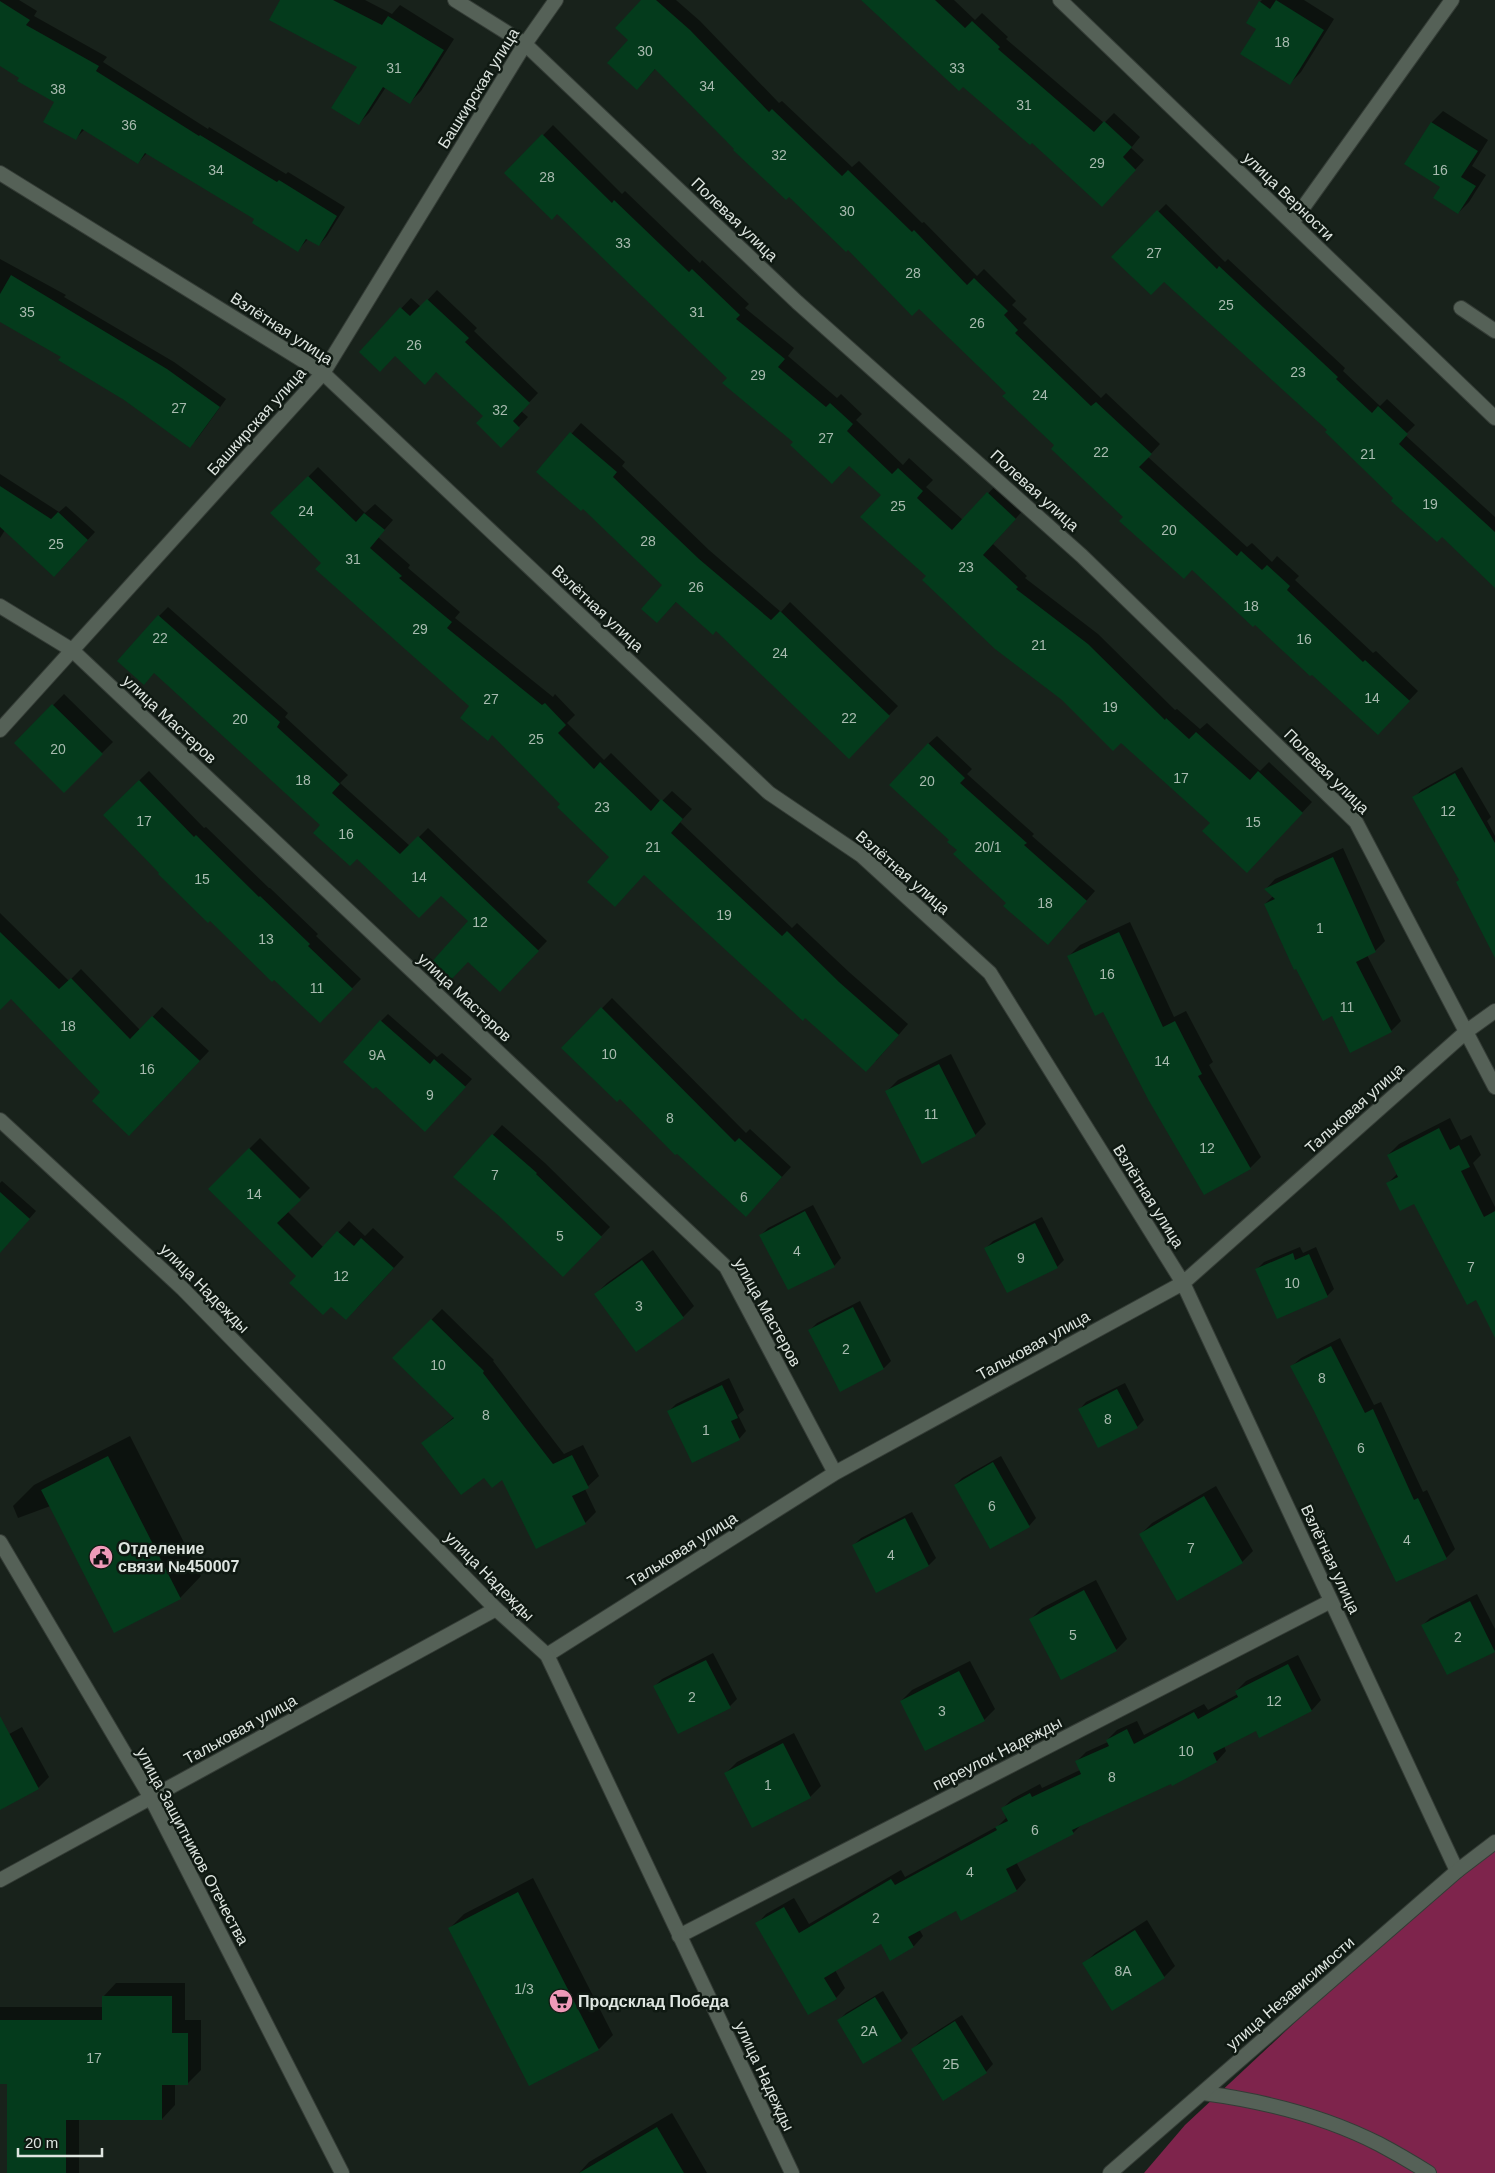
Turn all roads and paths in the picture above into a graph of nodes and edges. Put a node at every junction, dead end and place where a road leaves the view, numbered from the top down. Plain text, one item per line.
1 (455, 0) edge
2 (556, 0) edge
3 (1060, 0) edge
4 (1452, 0) edge
5 (526, 44) junction
6 (0, 173) edge
7 (1292, 223) junction
8 (1461, 308) dead end
9 (1495, 331) edge
10 (323, 373) junction
11 (1495, 418) edge
12 (0, 606) edge
13 (72, 650) junction
14 (0, 730) edge
15 (1495, 1011) edge
16 (1467, 1031) junction
17 (1495, 1087) edge
18 (0, 1120) edge
19 (1182, 1283) junction
20 (835, 1473) junction
21 (0, 1542) edge
22 (1331, 1601) junction
23 (496, 1609) junction
24 (548, 1655) junction
25 (151, 1798) junction
26 (1495, 1842) edge
27 (1457, 1871) junction
28 (0, 1880) edge
29 (680, 1936) junction
30 (1203, 2093) junction
31 (342, 2173) edge
32 (792, 2173) edge
33 (1110, 2173) edge
34 (1430, 2173) edge

1 - 5 street, Полевая улица
2 - 5 street, Башкирская улица
3 - 7 street, улица Верности
4 - 7 street
5 - 10 street, Башкирская улица
5 - 16 street, Полевая улица
6 - 10 street, Взлётная улица
7 - 11 street, улица Верности
8 - 9 street
10 - 13 street, Башкирская улица
10 - 19 street, Взлётная улица
12 - 13 street, улица Мастеров
13 - 14 street, Башкирская улица
13 - 20 street, улица Мастеров
15 - 16 street, Тальковая улица
16 - 17 street, Полевая улица
16 - 19 street, Тальковая улица
18 - 23 street, улица Надежды
19 - 20 street, Тальковая улица
19 - 22 street, Взлётная улица
20 - 24 street, Тальковая улица
21 - 25 street, улица Защитников Отечества
22 - 27 street, Взлётная улица
22 - 29 street, переулок Надежды
23 - 24 street, улица Надежды
23 - 25 street, Тальковая улица
24 - 29 street, улица Надежды
25 - 28 street, Тальковая улица
25 - 31 street, улица Защитников Отечества
26 - 27 street, улица Независимости
27 - 30 street, улица Независимости
29 - 32 street, улица Надежды
30 - 33 street, улица Независимости
30 - 34 street

